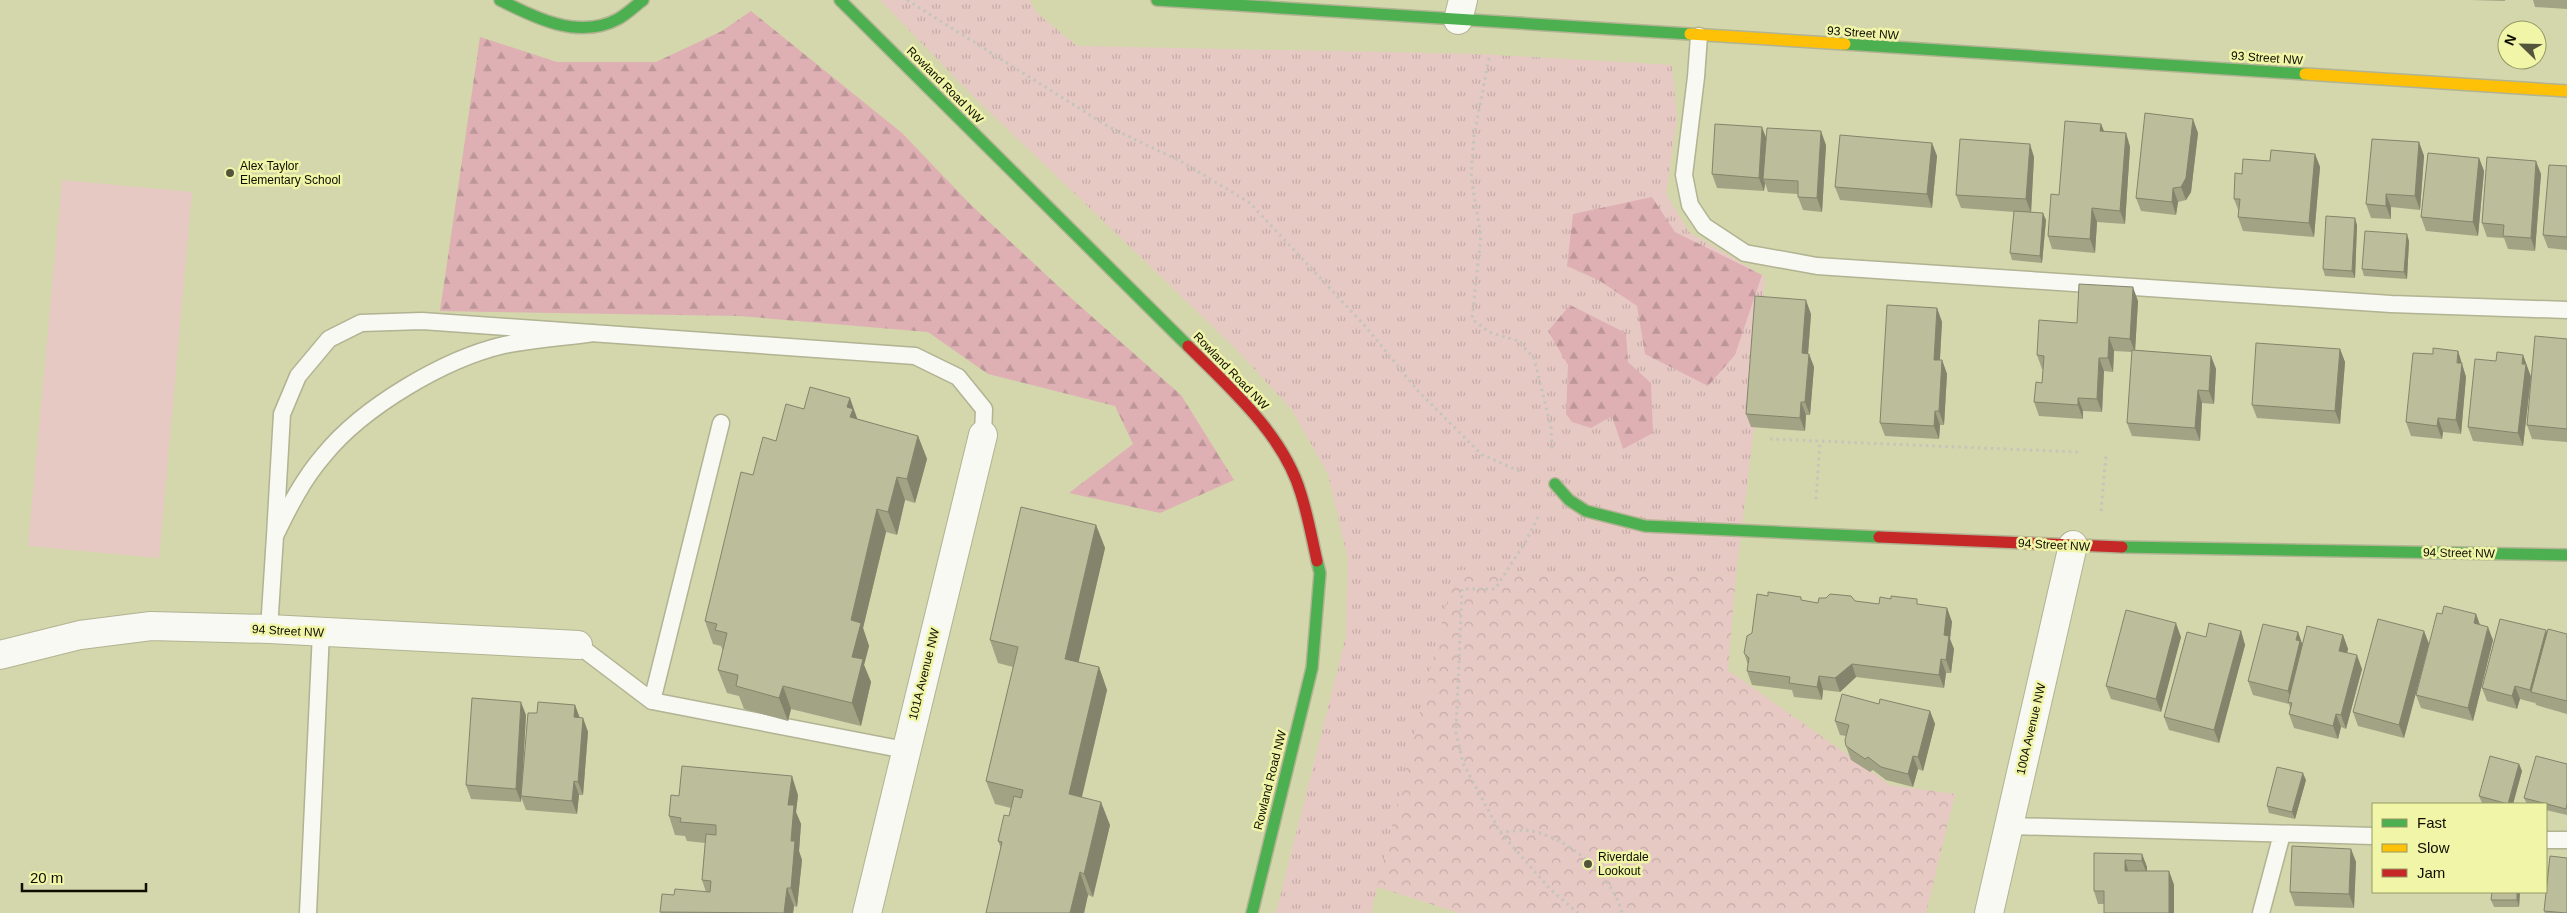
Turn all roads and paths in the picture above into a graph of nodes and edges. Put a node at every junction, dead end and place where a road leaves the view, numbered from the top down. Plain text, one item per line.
1 (500, 0) edge
2 (642, 0) edge
3 (840, 0) edge
4 (907, 0) edge
5 (1157, 0) edge
6 (1461, 10) edge
7 (1699, 36) junction
8 (1489, 57) dead end
9 (2567, 91) edge
10 (2567, 310) edge
11 (594, 333) junction
12 (721, 423) dead end
13 (1551, 428) dead end
14 (983, 435) joint
15 (1770, 439) dead end
16 (1820, 440) junction
17 (2078, 452) dead end
18 (2106, 455) dead end
19 (1555, 484) joint
20 (1816, 508) dead end
21 (2100, 517) dead end
22 (275, 536) junction
23 (1526, 541) dead end
24 (2073, 545) junction
25 (2567, 555) edge
26 (269, 629) junction
27 (320, 632) junction
28 (578, 645) joint
29 (0, 655) edge
30 (652, 701) junction
31 (905, 750) junction
32 (2010, 826) junction
33 (1500, 832) junction
34 (2282, 834) junction
35 (2372, 836) edge
36 (2547, 840) edge
37 (2567, 840) edge
38 (308, 913) edge
39 (867, 913) edge
40 (1252, 913) edge
41 (1578, 913) edge
42 (1622, 913) edge
43 (1989, 913) edge
44 (2261, 913) edge

1 - 2 street
3 - 40 street, Rowland Road NW
4 - 19 path
5 - 6 street, 93 Street NW
6 - 7 street, 93 Street NW
7 - 9 street, 93 Street NW
7 - 10 lane
8 - 13 path
11 - 14 lane
11 - 22 lane
11 - 22 lane
12 - 30 lane
14 - 31 street, 101A Avenue NW
15 - 16 path
16 - 17 path
16 - 20 path
18 - 21 path
19 - 24 street, 94 Street NW
22 - 26 lane
23 - 33 path
24 - 25 street, 94 Street NW
24 - 32 street, 100A Avenue NW
26 - 27 street, 94 Street NW
26 - 29 street, 94 Street NW
27 - 28 street, 94 Street NW
27 - 38 lane
28 - 30 lane
30 - 31 lane
31 - 39 street, 101A Avenue NW
32 - 34 lane
32 - 43 street, 100A Avenue NW
33 - 41 path
33 - 42 path
34 - 35 lane
34 - 44 lane
36 - 37 lane

